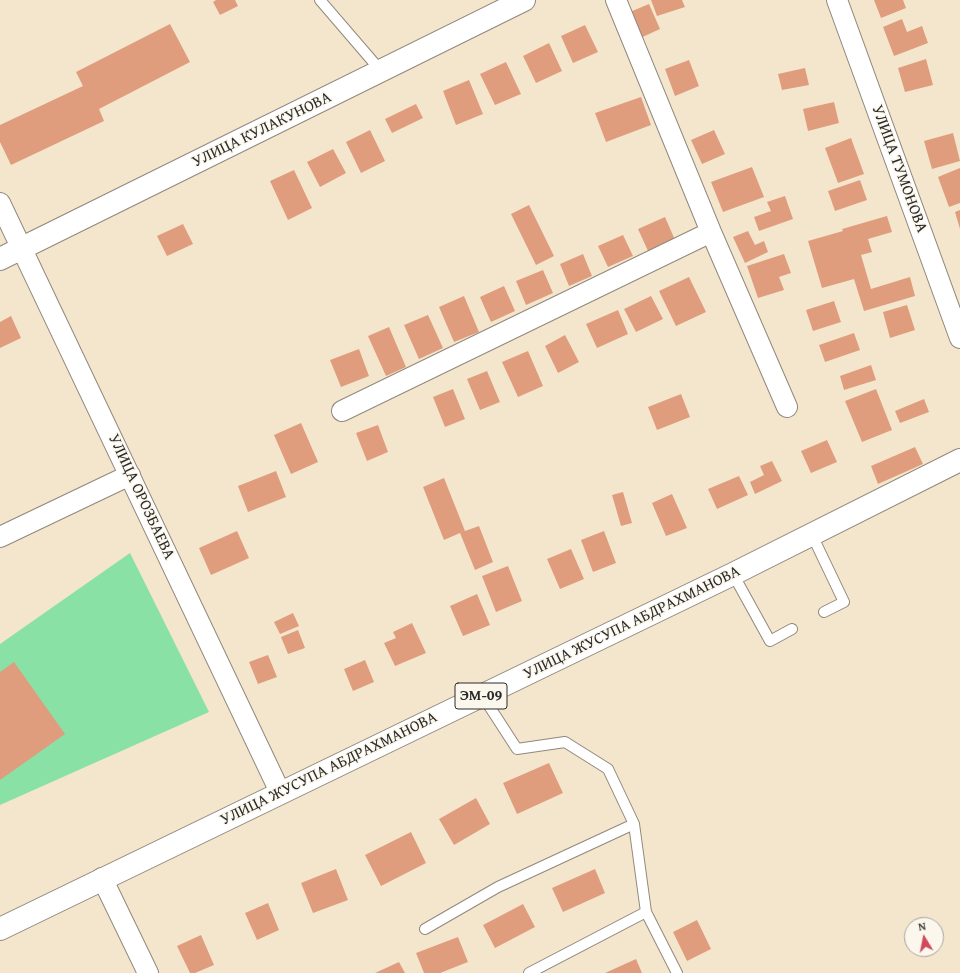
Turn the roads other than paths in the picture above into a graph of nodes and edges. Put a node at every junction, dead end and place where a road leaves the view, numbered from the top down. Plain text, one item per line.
1 (320, 0) edge
2 (524, 0) edge
3 (616, 0) edge
4 (837, 0) edge
5 (381, 70) junction
6 (0, 203) edge
7 (711, 232) junction
8 (22, 248) junction
9 (0, 259) edge
10 (960, 338) edge
11 (787, 407) dead end
12 (342, 411) dead end
13 (960, 460) edge
14 (130, 474) junction
15 (812, 535) junction
16 (0, 537) edge
17 (733, 574) junction
18 (824, 612) dead end
19 (792, 629) dead end
20 (482, 695) junction
21 (280, 792) junction
22 (634, 824) junction
23 (102, 878) junction
24 (646, 912) junction
25 (0, 929) edge
26 (425, 929) dead end
27 (148, 973) edge
28 (529, 973) edge
29 (677, 973) edge

1 - 5 lane
2 - 5 main road, УЛИЦА КУЛАКУНОВА
3 - 7 street
4 - 10 street, УЛИЦА ТУМОНОВА
5 - 8 main road, УЛИЦА КУЛАКУНОВА
6 - 8 street, УЛИЦА ОРОЗБАЕВА
7 - 11 street
7 - 12 street
8 - 9 main road, УЛИЦА КУЛАКУНОВА
8 - 14 street, УЛИЦА ОРОЗБАЕВА
13 - 15 main road, УЛИЦА ЖУСУПА АБДРАХМАНОВА / ЭМ-09
14 - 16 street
14 - 21 street, УЛИЦА ОРОЗБАЕВА
15 - 17 main road, УЛИЦА ЖУСУПА АБДРАХМАНОВА / ЭМ-09
15 - 18 lane
17 - 19 lane
17 - 20 main road, УЛИЦА ЖУСУПА АБДРАХМАНОВА / ЭМ-09
20 - 21 main road, УЛИЦА ЖУСУПА АБДРАХМАНОВА / ЭМ-09
20 - 22 lane
21 - 23 main road, УЛИЦА ЖУСУПА АБДРАХМАНОВА / ЭМ-09
22 - 24 lane
22 - 26 lane
23 - 25 main road, УЛИЦА ЖУСУПА АБДРАХМАНОВА / ЭМ-09
23 - 27 street
24 - 28 lane
24 - 29 lane

